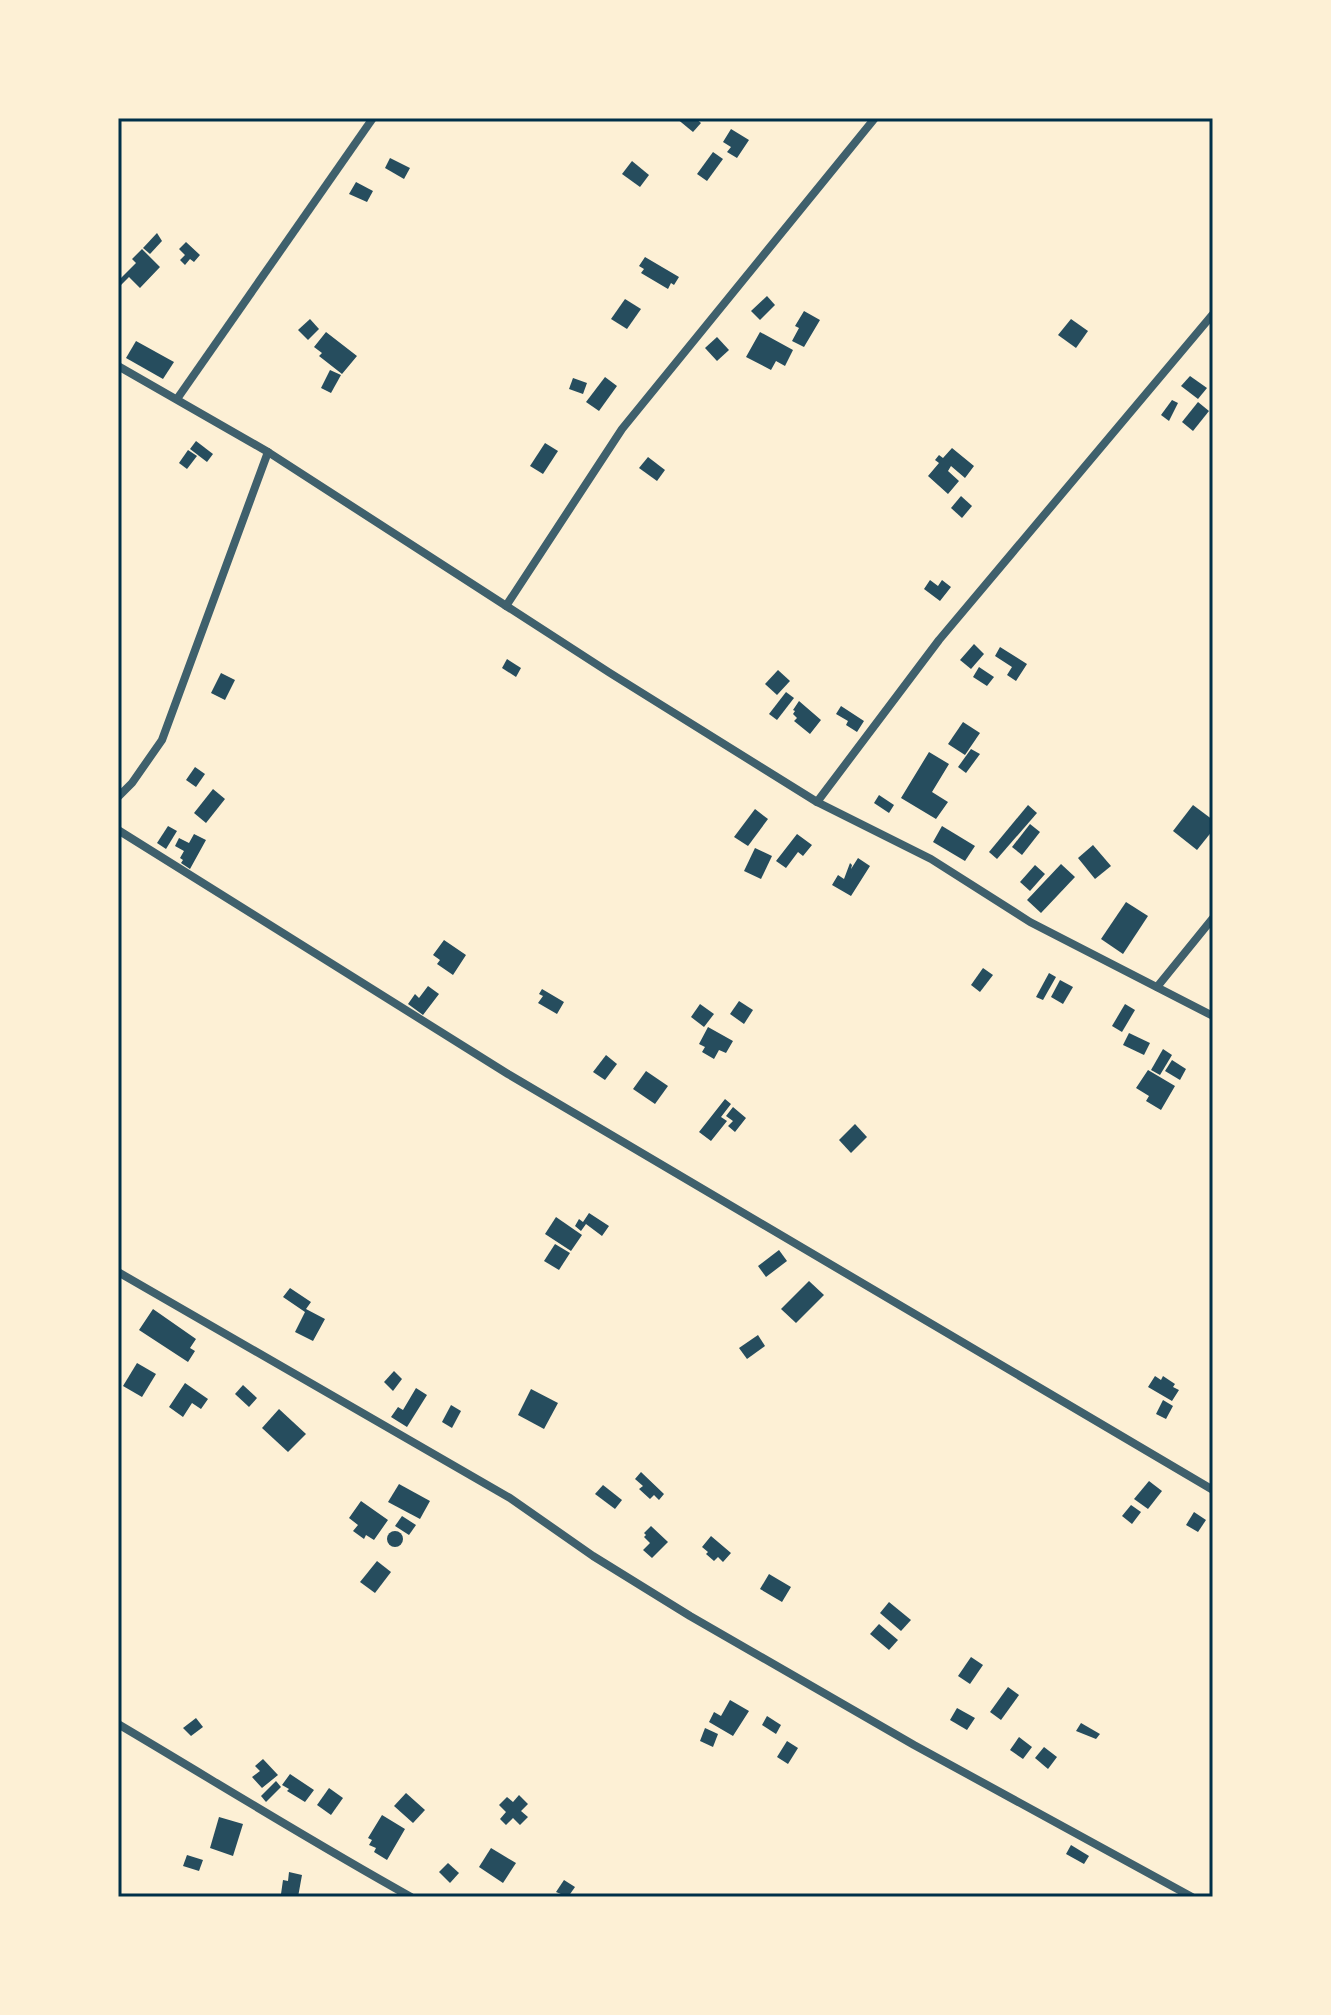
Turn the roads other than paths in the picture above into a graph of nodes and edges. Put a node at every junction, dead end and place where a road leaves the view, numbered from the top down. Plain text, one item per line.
1 (373, 118) edge
2 (875, 118) edge
3 (1213, 314) edge
4 (118, 366) edge
5 (177, 399) junction
6 (268, 452) junction
7 (506, 606) junction
8 (118, 797) edge
9 (817, 802) junction
10 (118, 830) edge
11 (1213, 918) edge
12 (1157, 987) junction
13 (1213, 1016) edge
14 (118, 1272) edge
15 (1213, 1490) edge
16 (118, 1724) edge
17 (411, 1897) edge
18 (1192, 1897) edge

1 - 5 street
2 - 7 street
3 - 9 street
4 - 5 street
5 - 6 street
6 - 7 street
6 - 8 street
7 - 9 street
9 - 12 street
10 - 15 street
11 - 12 street
12 - 13 street
14 - 18 street
16 - 17 street

